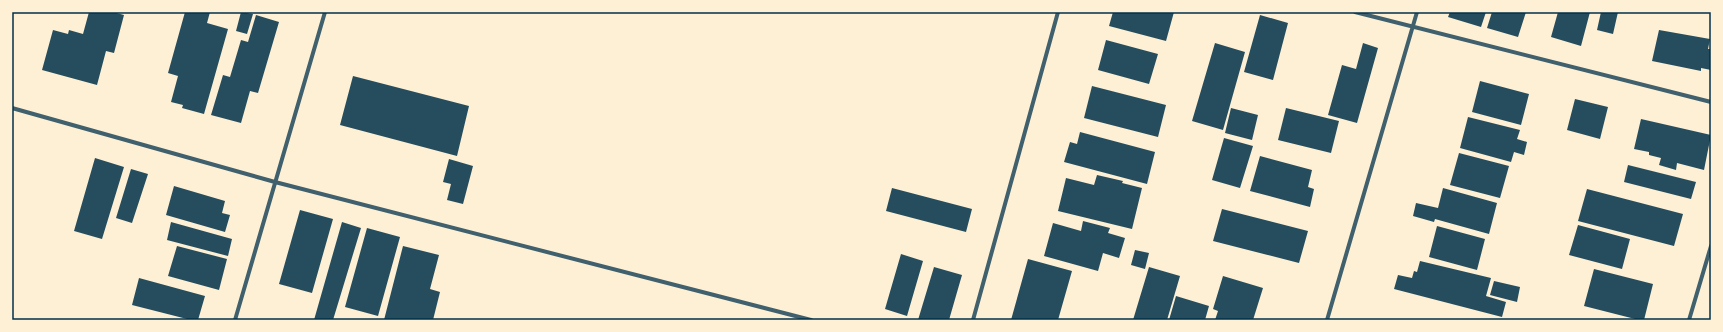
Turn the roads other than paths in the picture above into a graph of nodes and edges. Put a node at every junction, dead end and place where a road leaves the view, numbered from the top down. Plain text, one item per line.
1 (325, 12) edge
2 (1058, 12) edge
3 (1355, 12) edge
4 (1416, 12) edge
5 (1412, 27) junction
6 (1711, 102) edge
7 (12, 108) edge
8 (275, 182) junction
9 (1711, 246) edge
10 (235, 320) edge
11 (811, 320) edge
12 (973, 320) edge
13 (1328, 320) edge
14 (1689, 320) edge

1 - 8 street
2 - 12 street
3 - 5 street
4 - 5 street
5 - 6 street
5 - 13 street
7 - 8 street
8 - 10 street
8 - 11 street
9 - 14 street

